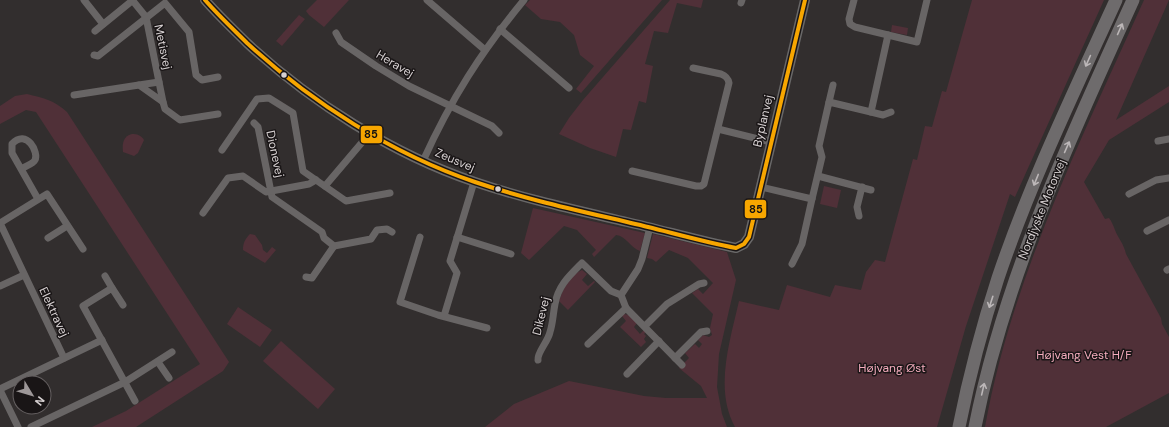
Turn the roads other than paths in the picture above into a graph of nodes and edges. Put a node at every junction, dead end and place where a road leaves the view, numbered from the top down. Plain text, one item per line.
1 (84, 0) edge
2 (133, 0) edge
3 (205, 0) edge
4 (427, 0) edge
5 (524, 0) edge
6 (805, 0) edge
7 (854, 0) edge
8 (927, 0) edge
9 (1116, 0) edge
10 (1133, 0) edge
11 (146, 17) junction
12 (103, 24) junction
13 (500, 29) junction
14 (95, 31) dead end
15 (336, 33) dead end
16 (888, 35) junction
17 (485, 50) junction
18 (94, 55) dead end
19 (694, 68) dead end
20 (218, 77) dead end
21 (160, 82) junction
22 (140, 85) junction
23 (833, 85) dead end
24 (569, 88) dead end
25 (74, 95) dead end
26 (163, 102) junction
27 (829, 102) junction
28 (450, 106) junction
29 (871, 112) junction
30 (891, 112) dead end
31 (218, 114) dead end
32 (254, 123) dead end
33 (718, 129) junction
34 (370, 133) junction
35 (498, 133) dead end
36 (1169, 139) edge
37 (1158, 140) dead end
38 (771, 142) junction
39 (222, 150) dead end
40 (423, 161) junction
41 (21, 169) dead end
42 (632, 171) dead end
43 (818, 176) junction
44 (1169, 178) edge
45 (316, 180) junction
46 (474, 182) junction
47 (325, 186) junction
48 (761, 187) junction
49 (862, 187) junction
50 (871, 190) dead end
51 (271, 191) junction
52 (390, 193) dead end
53 (1129, 194) dead end
54 (38, 199) junction
55 (812, 199) junction
56 (203, 213) dead end
57 (859, 216) dead end
58 (1169, 220) edge
59 (0, 223) edge
60 (67, 226) junction
61 (650, 227) junction
62 (1148, 231) dead end
63 (392, 232) dead end
64 (420, 237) dead end
65 (457, 237) junction
66 (48, 238) dead end
67 (334, 246) junction
68 (742, 246) joint
69 (83, 249) dead end
70 (511, 254) dead end
71 (792, 264) dead end
72 (24, 275) junction
73 (105, 276) dead end
74 (306, 277) dead end
75 (704, 283) dead end
76 (0, 286) edge
77 (112, 288) junction
78 (621, 295) junction
79 (123, 305) dead end
80 (626, 308) junction
81 (444, 316) junction
82 (644, 326) junction
83 (487, 328) dead end
84 (706, 331) dead end
85 (102, 340) junction
86 (659, 342) junction
87 (588, 344) dead end
88 (172, 352) dead end
89 (64, 358) junction
90 (675, 358) junction
91 (538, 360) dead end
92 (158, 362) junction
93 (682, 365) dead end
94 (627, 374) dead end
95 (168, 378) dead end
96 (125, 382) junction
97 (0, 390) edge
98 (135, 401) dead end
99 (18, 427) edge
100 (31, 427) edge
101 (958, 427) edge
102 (975, 427) edge

1 - 12 street
2 - 11 street, Metisvej
2 - 12 street, Metisvej
3 - 34 street, Zeusvej
4 - 17 street
5 - 13 street
6 - 38 street, Byplanvej
7 - 16 street
8 - 16 street
9 -> 101 highway, Nordjyske Motorvej
102 -> 10 highway, Nordjyske Motorvej
11 - 18 street, Metisvej
11 - 20 street, Metisvej
11 - 21 street, Metisvej
12 - 14 street, Metisvej
13 - 17 street
13 - 24 street
15 - 28 street, Heravej
16 - 29 street
17 - 28 street
19 - 33 street
21 - 22 street, Metisvej
21 - 26 street, Metisvej
22 - 25 street, Metisvej
22 - 26 street
23 - 27 street
26 - 31 street
27 - 29 street
27 - 43 street
28 - 35 street, Heravej
28 - 40 street
29 - 30 street
32 - 51 street, Dionevej
33 - 38 street
33 - 42 street
34 - 40 street, Zeusvej
34 - 47 street
36 - 37 street
38 - 48 street, Byplanvej
39 - 45 street, Dionevej
40 - 46 street, Zeusvej
41 - 54 street
43 - 49 street
43 - 55 street
44 - 53 street
45 - 47 street, Dionevej
45 - 51 street, Dionevej
46 - 61 street, Zeusvej
46 - 65 street
47 - 52 street, Dionevej
48 - 55 street
48 - 68 street, Byplanvej
49 - 50 street
49 - 57 street
51 - 56 street, Dionevej
51 - 67 street, Dionevej
54 - 59 street, Elektravej
54 - 60 street
55 - 71 street
58 - 62 street
59 - 72 street, Elektravej
60 - 66 street
60 - 69 street
61 - 68 street, Zeusvej
61 - 78 street
63 - 67 street
64 - 81 street
65 - 70 street
65 - 81 street
67 - 74 street
72 - 76 street
72 - 89 street, Elektravej
73 - 77 street
75 - 82 street
77 - 79 street
77 - 85 street
78 - 80 street
78 - 91 street, Dikevej
80 - 82 street
80 - 87 street
81 - 83 street
82 - 86 street
84 - 90 street
85 - 89 street
85 - 96 street
86 - 90 street
86 - 94 street
88 - 92 street
89 - 97 street
90 - 93 street
92 - 95 street
92 - 96 street
96 - 98 street
96 - 100 street
97 - 99 street

